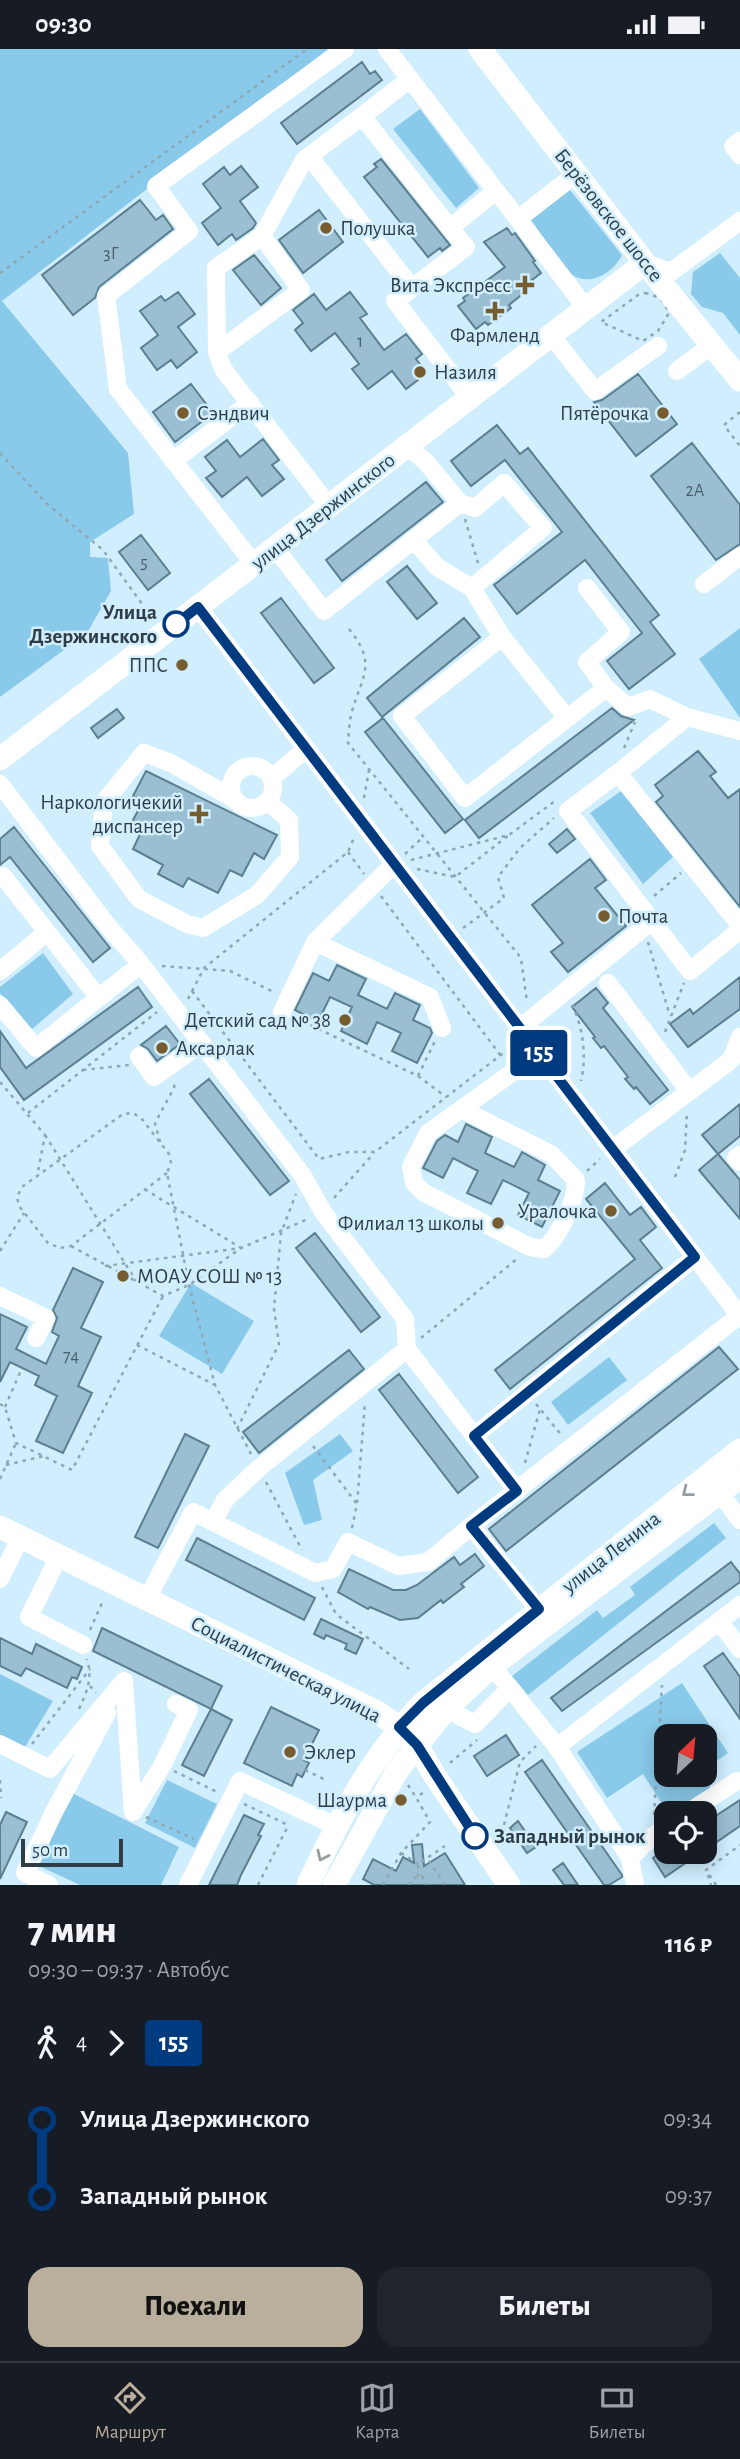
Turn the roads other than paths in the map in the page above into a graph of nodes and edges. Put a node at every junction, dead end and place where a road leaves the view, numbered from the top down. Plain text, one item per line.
1 (345, 49) edge
2 (387, 49) edge
3 (480, 49) edge
4 (410, 79) junction
5 (362, 116) junction
6 (740, 141) edge
7 (740, 155) edge
8 (309, 156) junction
9 (577, 173) junction
10 (496, 191) junction
11 (518, 219) junction
12 (740, 221) edge
13 (450, 228) junction
14 (262, 236) junction
15 (645, 263) junction
16 (412, 288) junction
17 (594, 315) junction
18 (551, 335) junction
19 (712, 345) junction
20 (658, 346) dead end
21 (217, 352) junction
22 (677, 371) dead end
23 (740, 380) edge
24 (470, 398) junction
25 (250, 403) junction
26 (407, 446) junction
27 (173, 461) junction
28 (460, 503) junction
29 (330, 506) junction
30 (414, 540) junction
31 (275, 548) junction
32 (740, 556) edge
33 (254, 564) junction
34 (477, 584) junction
35 (704, 584) dead end
36 (587, 588) dead end
37 (198, 607) junction
38 (502, 637) junction
39 (606, 688) junction
40 (687, 717) junction
41 (567, 718) junction
42 (740, 731) edge
43 (306, 749) junction
44 (0, 759) edge
45 (618, 773) junction
46 (272, 778) junction
47 (0, 784) edge
48 (234, 799) junction
49 (268, 802) junction
50 (394, 864) junction
51 (0, 879) edge
52 (648, 925) junction
53 (740, 927) edge
54 (46, 933) junction
55 (315, 942) junction
56 (141, 964) junction
57 (0, 971) edge
58 (608, 983) dead end
59 (99, 998) junction
60 (0, 1005) edge
61 (285, 1006) road end
62 (442, 1027) road end
63 (525, 1028) junction
64 (740, 1037) edge
65 (202, 1043) junction
66 (537, 1051) junction
67 (139, 1056) dead end
68 (735, 1066) edge
69 (689, 1091) junction
70 (453, 1103) junction
71 (608, 1153) junction
72 (740, 1155) edge
73 (740, 1162) edge
74 (695, 1257) junction
75 (0, 1296) edge
76 (740, 1315) edge
77 (36, 1338) dead end
78 (407, 1349) junction
79 (474, 1436) junction
80 (740, 1450) edge
81 (740, 1477) edge
82 (517, 1491) junction
83 (720, 1493) junction
84 (740, 1520) edge
85 (213, 1522) junction
86 (471, 1526) junction
87 (0, 1527) edge
88 (21, 1537) junction
89 (59, 1556) junction
90 (0, 1579) edge
91 (147, 1599) junction
92 (740, 1605) edge
93 (539, 1609) junction
94 (719, 1621) junction
95 (83, 1644) dead end
96 (740, 1649) edge
97 (492, 1666) junction
98 (124, 1681) junction
99 (510, 1688) junction
100 (176, 1704) dead end
101 (446, 1709) junction
102 (399, 1727) junction
103 (552, 1741) junction
104 (0, 1744) edge
105 (417, 1745) junction
106 (737, 1781) dead end
107 (706, 1801) edge
108 (336, 1826) junction
109 (654, 1836) edge
110 (630, 1858) junction
111 (50, 1885) edge
112 (188, 1885) edge
113 (308, 1885) edge
114 (334, 1885) edge
115 (509, 1885) edge
116 (635, 1885) edge

1 - 27 street
2 - 4 street
3 - 9 main road, Берёзовское шоссе
4 - 5 street
4 - 10 street
5 - 8 street
5 - 13 street
6 - 7 street
8 - 14 street
8 - 16 street
9 - 11 street
9 - 15 main road, Берёзовское шоссе
10 - 11 street
10 - 13 street
11 - 17 street
12 - 15 street
13 - 16 street
14 - 21 street
14 - 21 street
15 - 17 main road, улица Дзержинского
15 - 19 main road, Берёзовское шоссе
16 - 24 street
17 - 18 main road, улица Дзержинского
18 - 20 street
18 - 24 main road, улица Дзержинского
19 - 22 street
19 - 23 main road, Берёзовское шоссе
21 - 25 street
24 - 26 main road, улица Дзержинского
25 - 27 street
25 - 29 street
26 - 28 street
26 - 29 main road, улица Дзержинского
27 - 33 street
28 - 30 street
28 - 34 street
29 - 31 main road, улица Дзержинского
30 - 31 street
30 - 34 street
31 - 33 main road, улица Дзержинского
32 - 35 street
33 - 37 main road, улица Дзержинского
34 - 38 street
36 - 39 street
37 - 43 street
37 - 44 main road, улица Дзержинского
38 - 41 street
38 - 41 street
39 - 40 street
39 - 41 street
40 - 42 street
40 - 45 street
43 - 46 street
43 - 50 street
45 - 52 street
45 - 53 street
46 - 48 street
46 - 49 street
47 - 56 street
48 - 49 street
48 - 49 street
50 - 55 street
50 - 63 street
51 - 54 street
52 - 53 street
52 - 63 street
54 - 57 street
54 - 59 street
55 - 61 street
55 - 62 street
56 - 59 street
56 - 65 street
58 - 69 street
59 - 60 street
63 - 66 street
64 - 68 street
65 - 67 street
65 - 78 street
66 - 70 street
66 - 71 street
68 - 69 street
69 - 71 street
70 - 70 street
71 - 74 street
72 - 73 street
74 - 76 street
74 - 79 street
75 - 77 street
76 - 82 street
78 - 79 street
78 - 85 street
79 - 82 street
80 -> 93 main road, улица Ленина
81 - 83 main road, улица Ленина
82 - 86 street
83 - 84 street
83 - 97 main road, улица Ленина
85 - 86 street
85 - 91 street
86 - 93 street
87 - 88 main road, Социалистическая улица
88 - 89 main road, Социалистическая улица
88 - 90 street
89 - 91 main road, Социалистическая улица
89 - 95 street
91 - 102 main road, Социалистическая улица
92 - 94 street
93 - 102 main road, улица Ленина
94 - 96 street
94 - 103 street
97 - 99 street
97 - 101 main road, улица Ленина
98 - 100 street
98 - 104 street
98 - 111 street
99 - 101 street
99 - 103 street
101 - 105 main road, улица Ленина
102 - 105 main road, Социалистическая улица
102 - 108 main road, улица Ленина
103 - 110 street
105 - 114 main road, улица Ленина
105 - 115 main road, Социалистическая улица
106 - 107 street
108 - 112 street
108 -> 113 main road, улица Ленина
109 - 110 street
110 - 116 street

